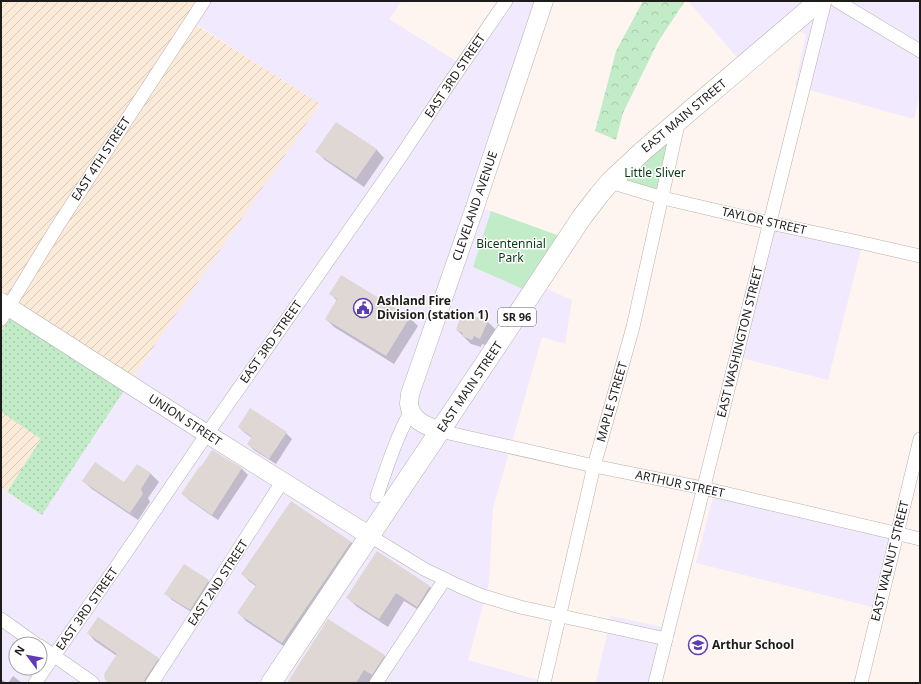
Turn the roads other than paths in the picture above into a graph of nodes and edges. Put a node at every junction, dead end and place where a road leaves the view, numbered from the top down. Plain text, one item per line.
1 (204, 1) edge
2 (506, 1) edge
3 (544, 1) edge
4 (819, 1) edge
5 (825, 1) edge
6 (837, 1) edge
7 (920, 51) edge
8 (679, 120) junction
9 (610, 182) junction
10 (663, 198) junction
11 (770, 223) junction
12 (920, 256) edge
13 (3, 309) edge
14 (411, 411) junction
15 (440, 431) junction
16 (207, 434) junction
17 (920, 439) edge
18 (594, 466) junction
19 (282, 482) junction
20 (704, 488) junction
21 (377, 496) dead end
22 (897, 534) junction
23 (370, 536) junction
24 (920, 539) edge
25 (445, 579) junction
26 (560, 616) junction
27 (1, 619) edge
28 (25, 636) edge
29 (666, 639) junction
30 (48, 652) edge
31 (54, 656) junction
32 (35, 683) edge
33 (93, 683) edge
34 (152, 683) edge
35 (271, 683) edge
36 (376, 683) edge
37 (544, 683) edge
38 (655, 683) edge
39 (861, 683) edge

1 - 13 street, EAST 4TH STREET
2 - 16 street, EAST 3RD STREET
3 - 14 main road, CLEVELAND AVENUE
4 - 8 main road, EAST MAIN STREET / SR 96
5 - 11 street, EAST WASHINGTON STREET
6 - 7 street
8 - 9 main road, EAST MAIN STREET / SR 96
8 - 10 street, MAPLE STREET
9 - 10 street, TAYLOR STREET
9 - 15 main road, EAST MAIN STREET / SR 96
10 - 11 street, TAYLOR STREET
10 - 18 street, MAPLE STREET
11 - 12 street, TAYLOR STREET
11 - 20 street, EAST WASHINGTON STREET
13 - 16 main road, UNION STREET
14 - 15 main road
14 - 21 street, CLEVELAND AVENUE
15 - 18 street, ARTHUR STREET
15 - 23 main road, EAST MAIN STREET / SR 96
16 - 19 main road, UNION STREET
16 - 31 street, EAST 3RD STREET
17 - 22 street, EAST WALNUT STREET
18 - 20 street, ARTHUR STREET
18 - 26 street, MAPLE STREET
19 - 23 main road, UNION STREET
19 - 34 street, EAST 2ND STREET
20 - 22 street, ARTHUR STREET
20 - 29 street, EAST WASHINGTON STREET
22 - 24 street, ARTHUR STREET
22 - 39 street, EAST WALNUT STREET
23 - 25 street
23 - 35 main road, EAST MAIN STREET / SR 96
25 - 26 street
25 - 36 street
26 - 29 street
26 - 37 street, MAPLE STREET
27 - 28 street
29 - 38 street, EAST WASHINGTON STREET
30 - 31 street
31 - 32 street, EAST 3RD STREET
31 - 33 street

